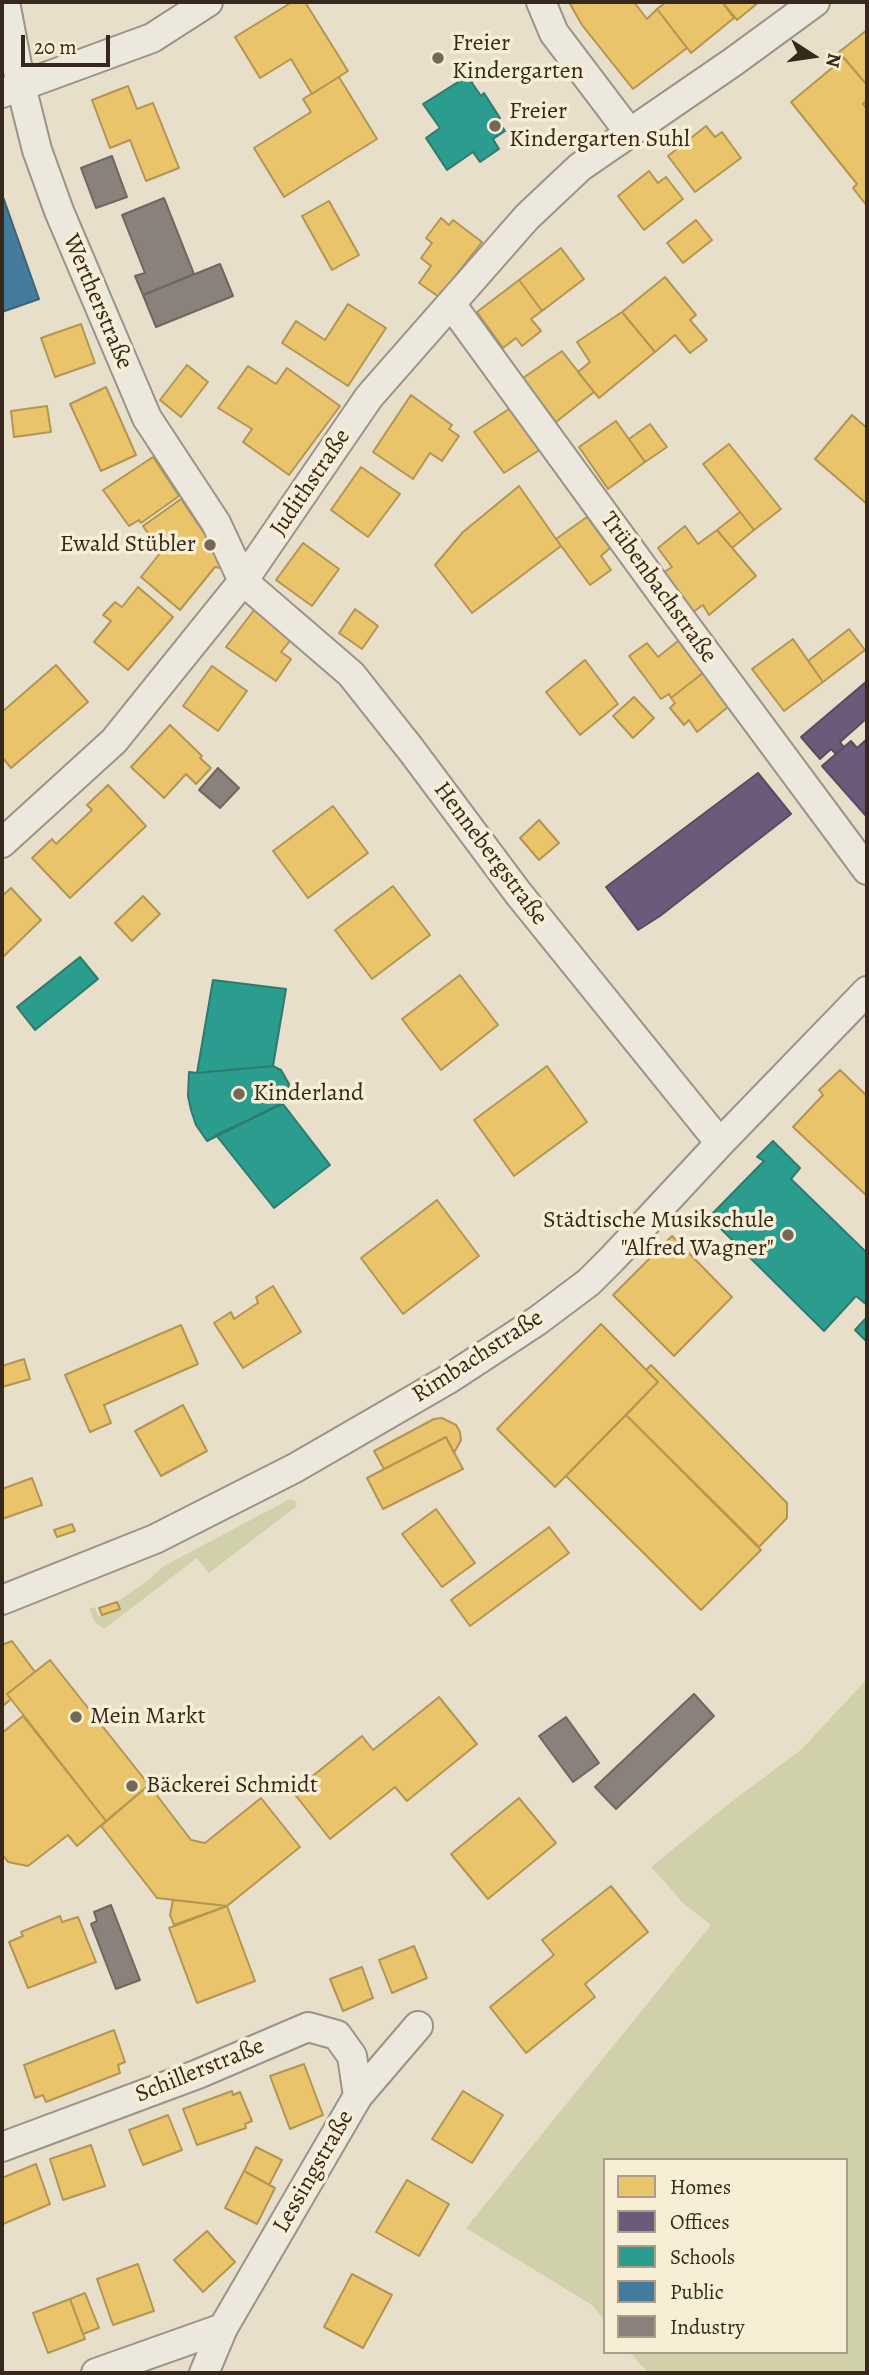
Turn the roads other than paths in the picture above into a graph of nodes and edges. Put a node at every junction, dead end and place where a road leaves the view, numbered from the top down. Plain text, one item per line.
1 (5, 2) edge
2 (208, 2) edge
3 (541, 2) edge
4 (815, 2) edge
5 (11, 89) edge
6 (629, 132) junction
7 (451, 304) junction
8 (243, 581) junction
9 (2, 843) edge
10 (867, 870) edge
11 (867, 991) edge
12 (720, 1143) junction
13 (2, 1600) edge
14 (418, 2026) dead end
15 (358, 2096) junction
16 (2, 2147) edge
17 (223, 2328) junction
18 (96, 2373) edge
19 (204, 2373) edge

1 - 5 street, Wertherstraße
2 - 5 street
3 - 6 street
4 - 6 street, Judithstraße
5 - 8 street, Wertherstraße
6 - 7 street, Judithstraße
7 - 8 street, Judithstraße
7 - 10 street, Trübenbachstraße
8 - 9 street, Judithstraße
8 - 12 street, Hennebergstraße
11 - 12 street, Rimbachstraße
12 - 13 street, Rimbachstraße
14 - 15 street, Lessingstraße
15 - 16 street, Schillerstraße
15 - 17 street, Lessingstraße
17 - 18 street
17 - 19 street, Lessingstraße

